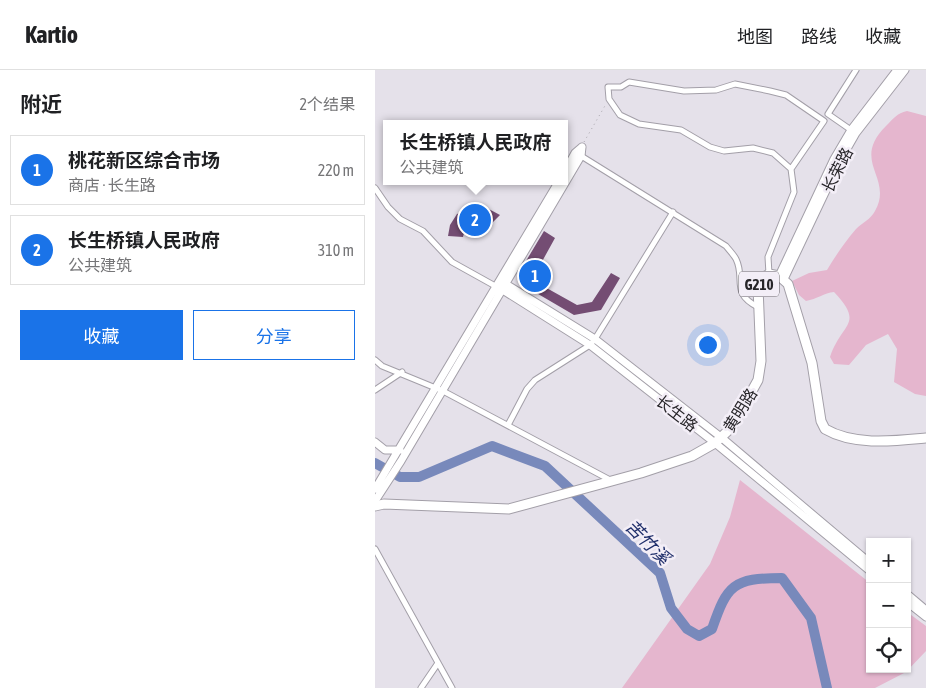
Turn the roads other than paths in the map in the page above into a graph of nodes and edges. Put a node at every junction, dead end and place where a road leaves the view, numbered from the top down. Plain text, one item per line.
1 (856, 70) edge
2 (897, 70) edge
3 (905, 70) edge
4 (851, 130) junction
5 (581, 148) road end
6 (578, 154) junction
7 (568, 168) edge
8 (791, 169) junction
9 (568, 171) edge
10 (557, 185) edge
11 (560, 185) edge
12 (375, 188) edge
13 (673, 212) junction
14 (777, 276) junction
15 (502, 286) junction
16 (758, 307) junction
17 (592, 342) junction
18 (375, 360) edge
19 (402, 372) junction
20 (375, 390) edge
21 (440, 390) junction
22 (507, 425) junction
23 (926, 438) edge
24 (718, 441) junction
25 (375, 442) edge
26 (400, 450) junction
27 (398, 460) junction
28 (610, 482) junction
29 (376, 495) edge
30 (375, 506) edge
31 (375, 549) edge
32 (866, 560) edge
33 (866, 568) edge
34 (911, 597) edge
35 (911, 605) edge
36 (926, 610) edge
37 (926, 617) edge
38 (438, 664) junction
39 (421, 688) edge
40 (452, 688) edge

1 - 4 street
2 - 4 street, 长荣路
3 - 14 street, 长荣路
4 - 14 street, 长荣路
5 - 6 street
6 - 7 street
6 - 9 street
6 - 13 street
8 - 8 street
8 - 14 street
10 - 15 street
11 - 15 street
12 - 15 street
13 - 16 street
13 - 17 street
14 - 16 highway, 黄明路 / G210
14 - 23 highway, G210
15 - 17 street, 长生路
15 - 21 street
16 - 24 highway, 黄明路 / G210
17 - 22 street
17 - 24 street, 长生路
18 - 19 street
19 - 20 street
19 - 21 street
21 - 22 street
21 - 26 street
21 - 27 street
22 - 28 street
24 - 28 highway, 黄明路 / G210
24 - 32 street, 长生路
24 - 33 street, 长生路
25 - 26 street
26 - 27 street
27 - 29 street
28 - 30 highway, 黄明路 / G210
31 - 38 street
34 - 36 street
35 - 37 street
38 - 39 street
38 - 40 street

